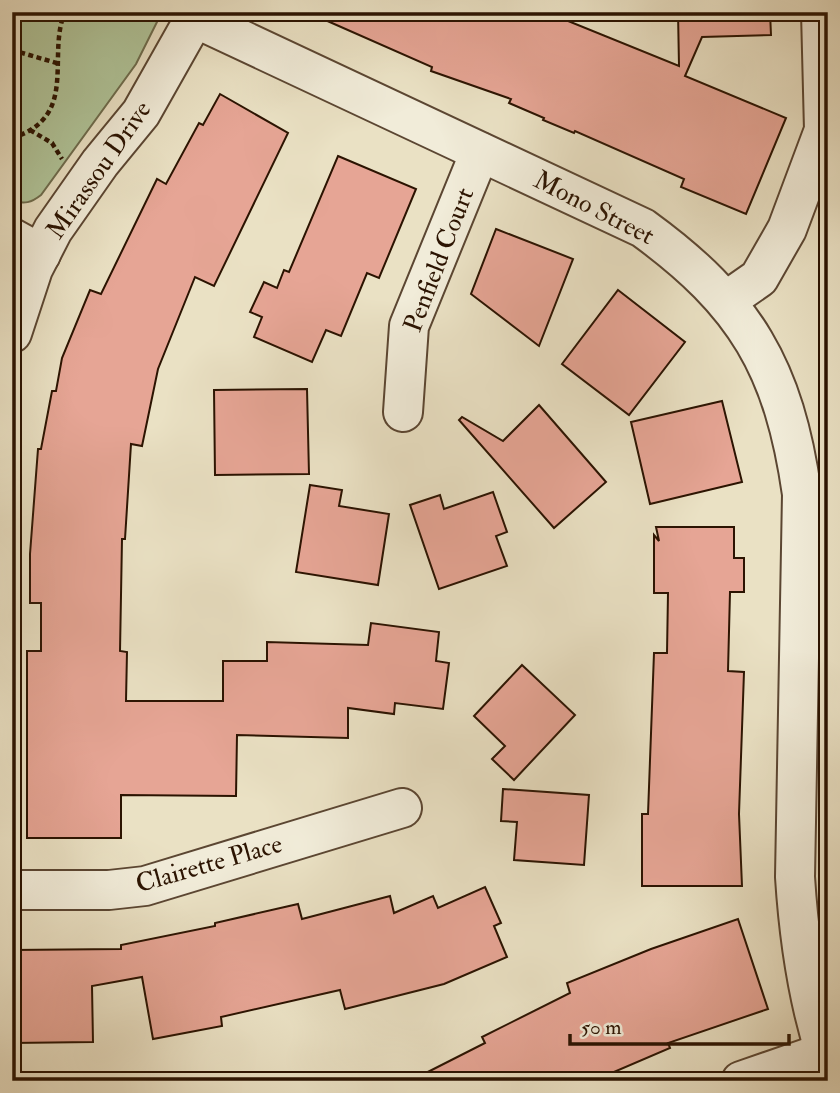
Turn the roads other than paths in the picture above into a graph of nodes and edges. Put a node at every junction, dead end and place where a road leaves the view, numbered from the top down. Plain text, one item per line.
1 (821, 12) edge
2 (197, 15) edge
3 (480, 152) junction
4 (27, 246) edge
5 (726, 301) junction
6 (12, 332) edge
7 (403, 412) dead end
8 (402, 808) dead end
9 (12, 890) edge
10 (827, 1055) edge
11 (741, 1081) edge

1 - 5 street
2 - 3 street, Mono Street
2 - 4 street, Mirassou Drive
3 - 5 street, Mono Street
3 - 7 street, Penfield Court
4 - 6 street, Mirassou Drive
5 - 10 street, Mono Street
8 - 9 street, Clairette Place
10 - 11 street

